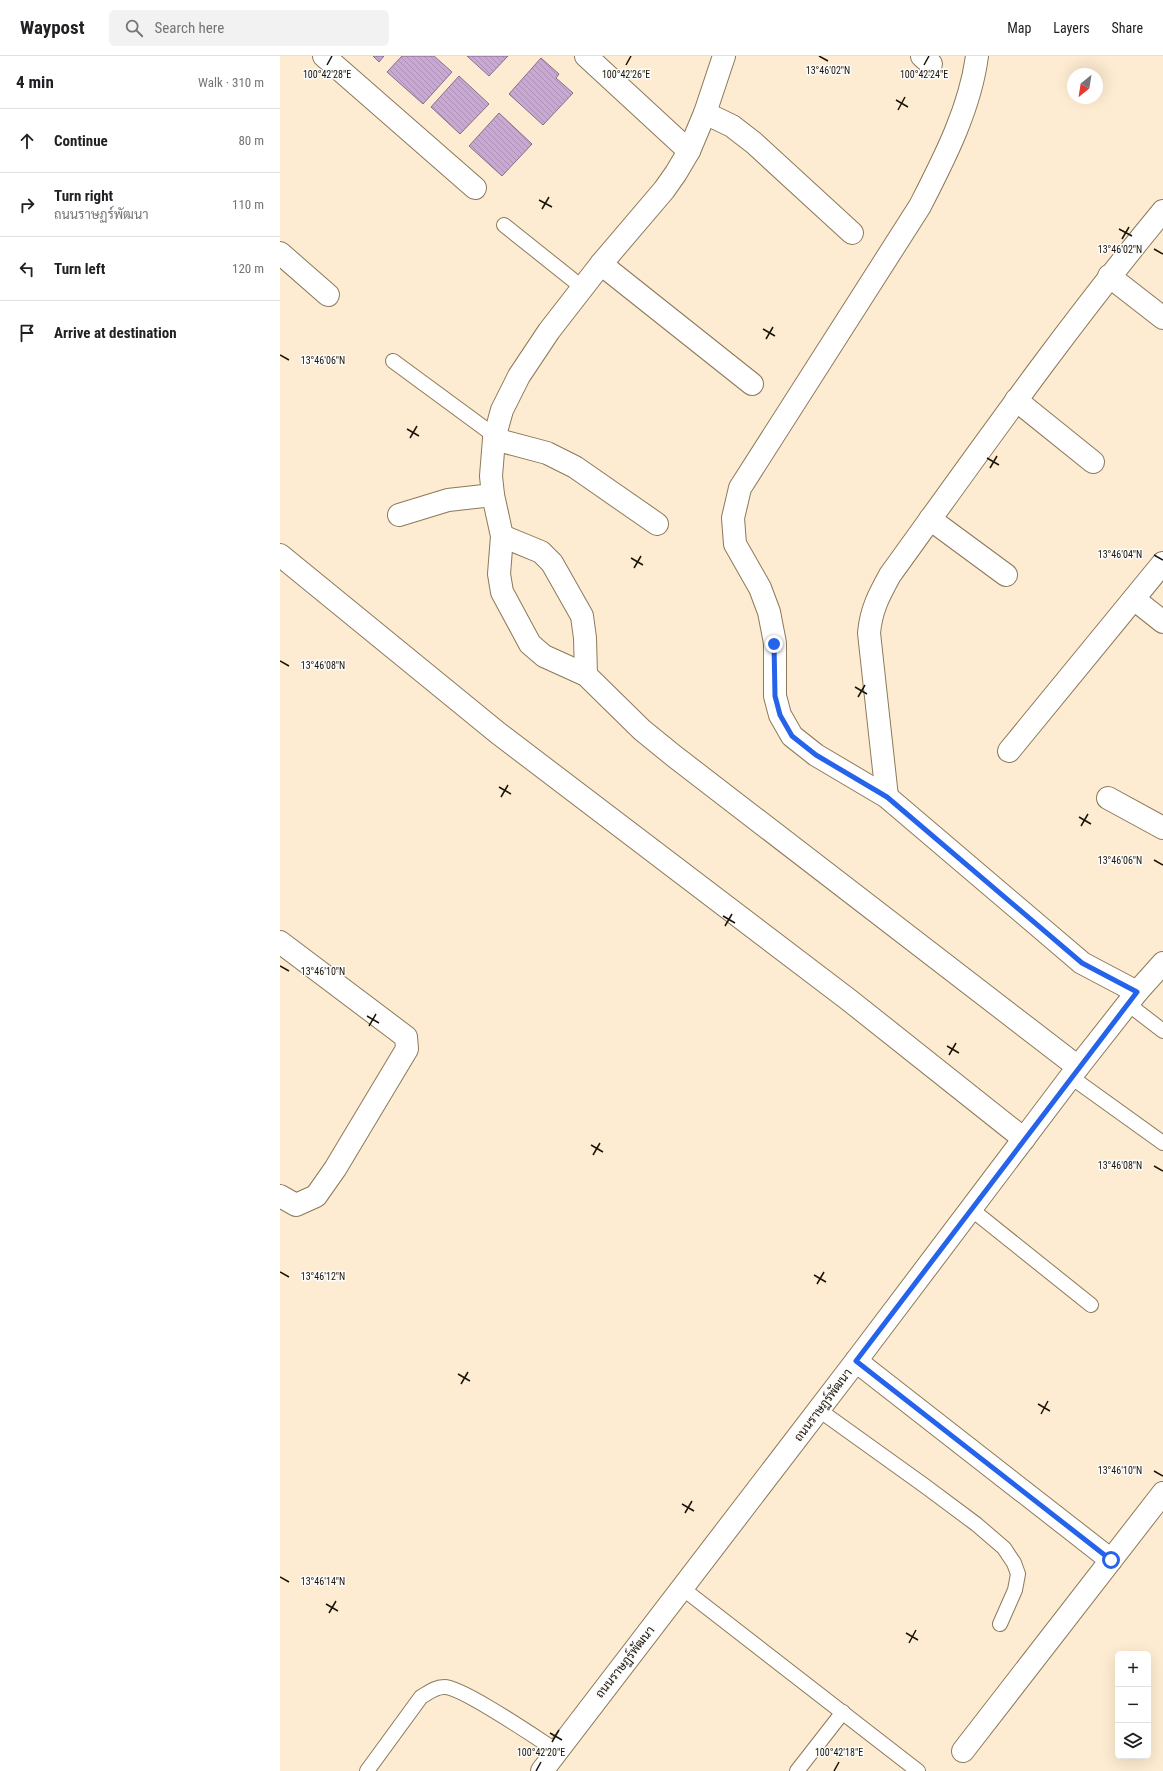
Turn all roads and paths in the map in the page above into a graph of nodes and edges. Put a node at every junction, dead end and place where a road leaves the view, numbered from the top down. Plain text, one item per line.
1 (324, 56) edge
2 (586, 56) edge
3 (724, 56) edge
4 (977, 56) edge
5 (705, 113) junction
6 (689, 151) junction
7 (475, 188) dead end
8 (1163, 211) edge
9 (504, 225) dead end
10 (852, 233) dead end
11 (280, 253) edge
12 (601, 264) junction
13 (1109, 276) junction
14 (583, 288) junction
15 (328, 295) dead end
16 (1163, 318) edge
17 (393, 361) dead end
18 (752, 384) dead end
19 (1016, 400) junction
20 (495, 437) junction
21 (1094, 462) dead end
22 (493, 495) junction
23 (399, 515) dead end
24 (930, 519) junction
25 (657, 524) dead end
26 (502, 536) junction
27 (280, 555) edge
28 (1163, 563) edge
29 (1006, 575) dead end
30 (1134, 598) junction
31 (1163, 622) edge
32 (586, 675) junction
33 (1009, 751) dead end
34 (887, 797) junction
35 (1108, 798) dead end
36 (1163, 828) edge
37 (280, 942) edge
38 (1163, 963) edge
39 (1132, 998) junction
40 (1163, 1031) edge
41 (1075, 1072) junction
42 (1024, 1139) junction
43 (1163, 1143) edge
44 (280, 1196) edge
45 (971, 1209) junction
46 (1091, 1305) dead end
47 (856, 1361) junction
48 (819, 1410) junction
49 (1163, 1493) edge
50 (1111, 1560) junction
51 (682, 1588) junction
52 (1000, 1624) dead end
53 (842, 1712) junction
54 (557, 1751) junction
55 (963, 1751) dead end
56 (367, 1771) edge
57 (542, 1771) edge
58 (797, 1771) edge
59 (918, 1771) edge

1 - 7 street
2 - 6 street
3 - 5 street
4 - 34 street
5 - 6 street
5 - 10 street
6 - 12 street
8 - 13 street
9 - 14 lane
11 - 15 street
12 - 14 street
12 - 18 street
13 - 16 street
13 - 19 street
14 - 20 street
17 - 20 lane
19 - 21 street
19 - 24 street
20 - 22 street
20 - 25 street
22 - 23 street
22 - 26 street
24 - 29 street
24 - 34 street
26 - 32 street
26 - 32 street
27 - 42 street
28 - 30 street
30 - 31 street
30 - 33 street
32 - 41 street
34 - 39 street
35 - 36 street
37 - 44 street
38 - 39 street, ถนนราษฏร์พัฒนา
39 - 40 lane
39 - 41 street, ถนนราษฏร์พัฒนา
41 - 42 street, ถนนราษฏร์พัฒนา
41 - 43 lane
42 - 45 street, ถนนราษฏร์พัฒนา
45 - 46 lane
45 - 47 street, ถนนราษฏร์พัฒนา
47 - 48 street, ถนนราษฏร์พัฒนา
47 - 50 street
48 - 51 street, ถนนราษฏร์พัฒนา
48 - 52 lane
49 - 50 street
50 - 55 street
51 - 53 lane
51 - 54 street, ถนนราษฏร์พัฒนา
53 - 58 lane
53 - 59 lane
54 - 56 lane
54 - 57 street, ถนนราษฏร์พัฒนา

